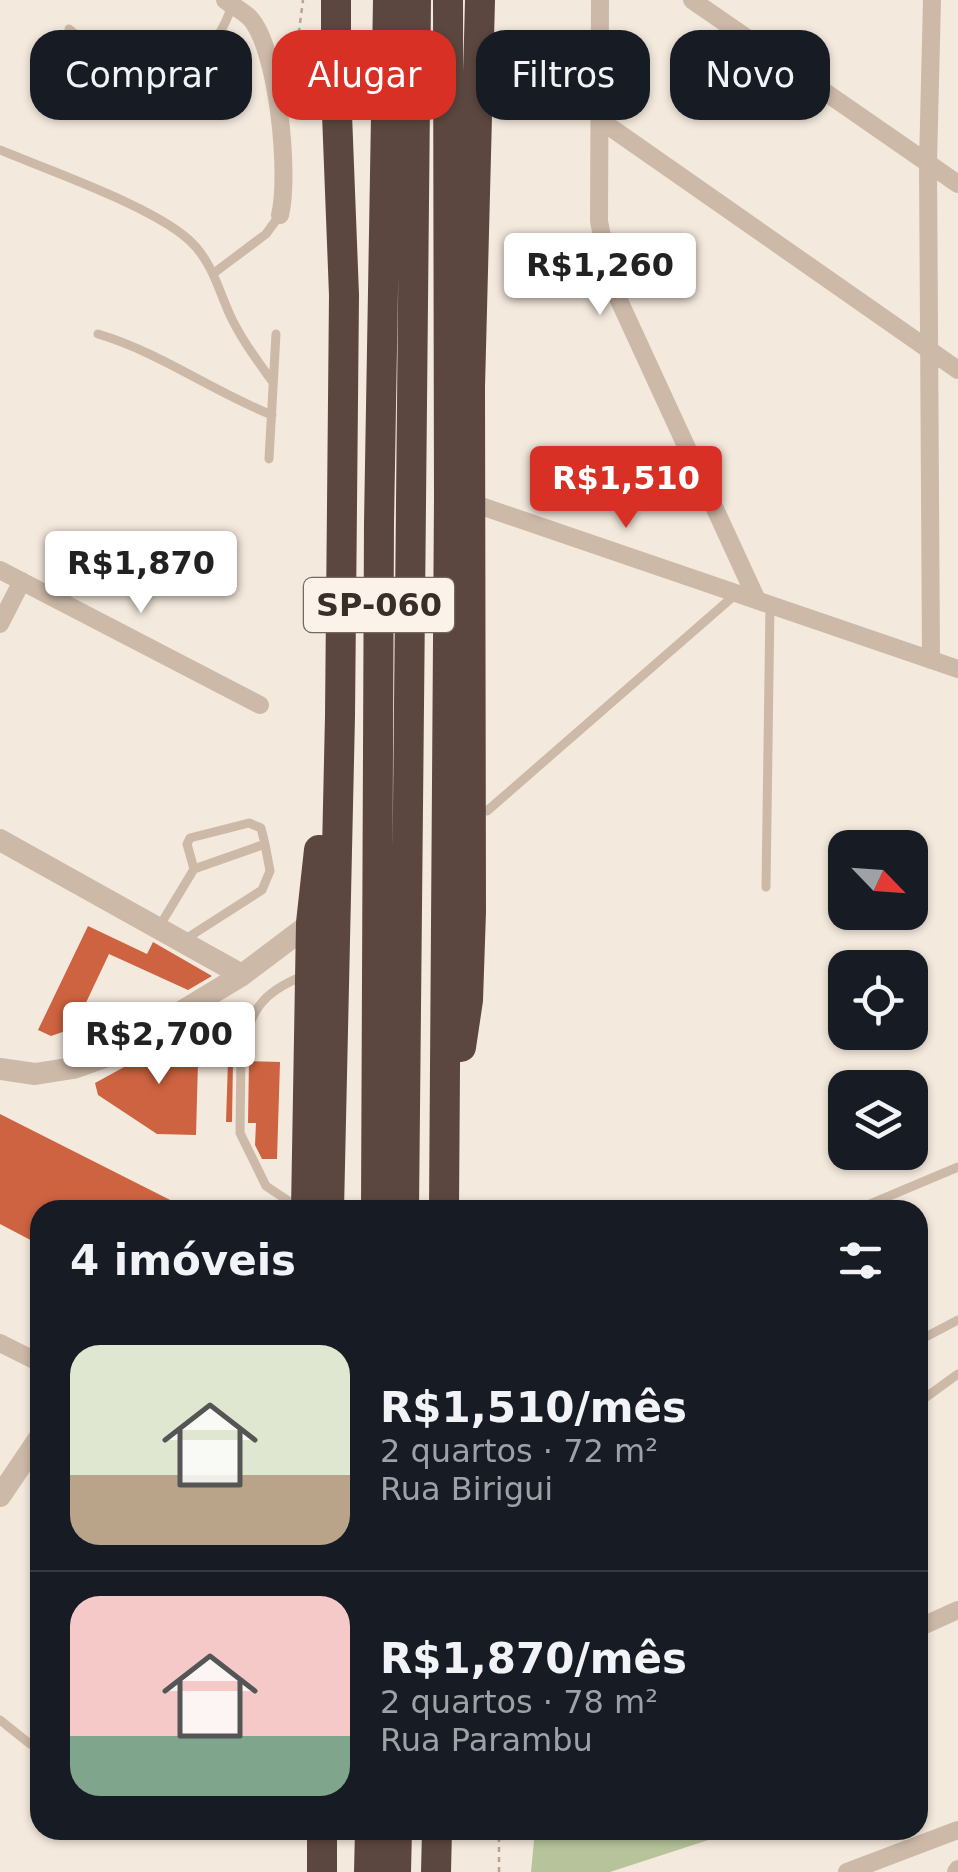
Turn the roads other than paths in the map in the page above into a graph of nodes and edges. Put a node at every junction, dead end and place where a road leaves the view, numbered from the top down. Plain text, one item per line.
1 (318, 0) edge
2 (336, 0) edge
3 (388, 0) edge
4 (416, 0) edge
5 (448, 0) edge
6 (480, 0) edge
7 (600, 0) edge
8 (692, 0) edge
9 (932, 0) edge
10 (228, 3) edge
11 (68, 29) dead end
12 (600, 30) edge
13 (600, 120) joint
14 (0, 150) edge
15 (928, 163) junction
16 (958, 184) edge
17 (280, 216) joint
18 (214, 273) junction
19 (344, 296) junction
20 (98, 334) dead end
21 (276, 334) dead end
22 (929, 349) junction
23 (958, 370) edge
24 (272, 381) junction
25 (272, 415) junction
26 (269, 459) dead end
27 (450, 498) junction
28 (481, 506) dead end
29 (0, 570) edge
30 (22, 581) junction
31 (736, 594) junction
32 (764, 602) junction
33 (0, 624) edge
34 (931, 660) junction
35 (958, 669) edge
36 (260, 704) dead end
37 (340, 716) junction
38 (487, 812) dead end
39 (0, 840) edge
40 (265, 844) junction
41 (194, 869) junction
42 (766, 887) dead end
43 (311, 923) junction
44 (158, 929) junction
45 (182, 942) junction
46 (274, 953) junction
47 (310, 968) junction
48 (242, 974) junction
49 (213, 992) junction
50 (241, 1055) junction
51 (0, 1069) edge
52 (445, 1123) junction
53 (958, 1167) edge
54 (288, 1200) edge
55 (304, 1200) edge
56 (329, 1200) edge
57 (376, 1200) edge
58 (404, 1200) edge
59 (414, 1200) edge
60 (444, 1200) edge
61 (880, 1200) edge
62 (958, 1320) edge
63 (928, 1336) edge
64 (0, 1343) edge
65 (30, 1359) edge
66 (958, 1374) edge
67 (928, 1395) edge
68 (30, 1452) edge
69 (0, 1496) edge
70 (958, 1610) edge
71 (928, 1624) edge
72 (0, 1720) edge
73 (30, 1744) edge
74 (958, 1830) edge
75 (322, 1840) edge
76 (370, 1840) edge
77 (397, 1840) edge
78 (437, 1840) edge
79 (322, 1872) edge
80 (369, 1872) edge
81 (396, 1872) edge
82 (436, 1872) edge
83 (848, 1872) edge

1 - 19 highway
2 - 19 highway, SP-060
3 - 57 highway, SP-060
4 - 58 highway, SP-060
5 - 27 highway, SP-060
6 - 52 highway
7 - 12 street
8 - 15 street
9 - 15 street
10 - 11 lane
10 - 17 street
13 - 22 street
13 - 32 street
14 - 18 lane
15 - 16 street
15 - 22 street
17 - 18 lane
18 - 24 lane
19 - 37 highway, SP-060
20 - 25 lane
21 - 24 lane
22 - 23 street
22 - 34 street
24 - 25 lane
25 - 26 lane
27 - 52 highway, SP-060
27 - 59 highway
28 - 31 street
29 - 30 street
30 - 33 street
30 - 36 street
31 - 32 street
31 - 38 lane
32 - 34 street
32 - 42 lane
34 - 35 street
37 - 43 highway
37 - 56 highway, SP-060
39 - 44 street
40 - 41 lane
40 - 41 lane
40 - 45 lane
41 - 44 lane
43 - 46 street
43 - 47 highway
44 - 45 street
45 - 48 street
46 - 47 street
46 - 48 street
47 - 50 lane
47 - 55 highway
48 - 49 street
49 - 50 lane
49 - 51 street
50 - 54 lane
52 - 60 highway, SP-060
53 - 61 lane
62 - 63 lane
64 - 65 street
66 - 67 lane
68 - 69 street
70 - 71 street
72 - 73 lane
74 - 83 street
75 - 79 highway
76 - 80 highway
77 - 81 highway
78 - 82 highway

